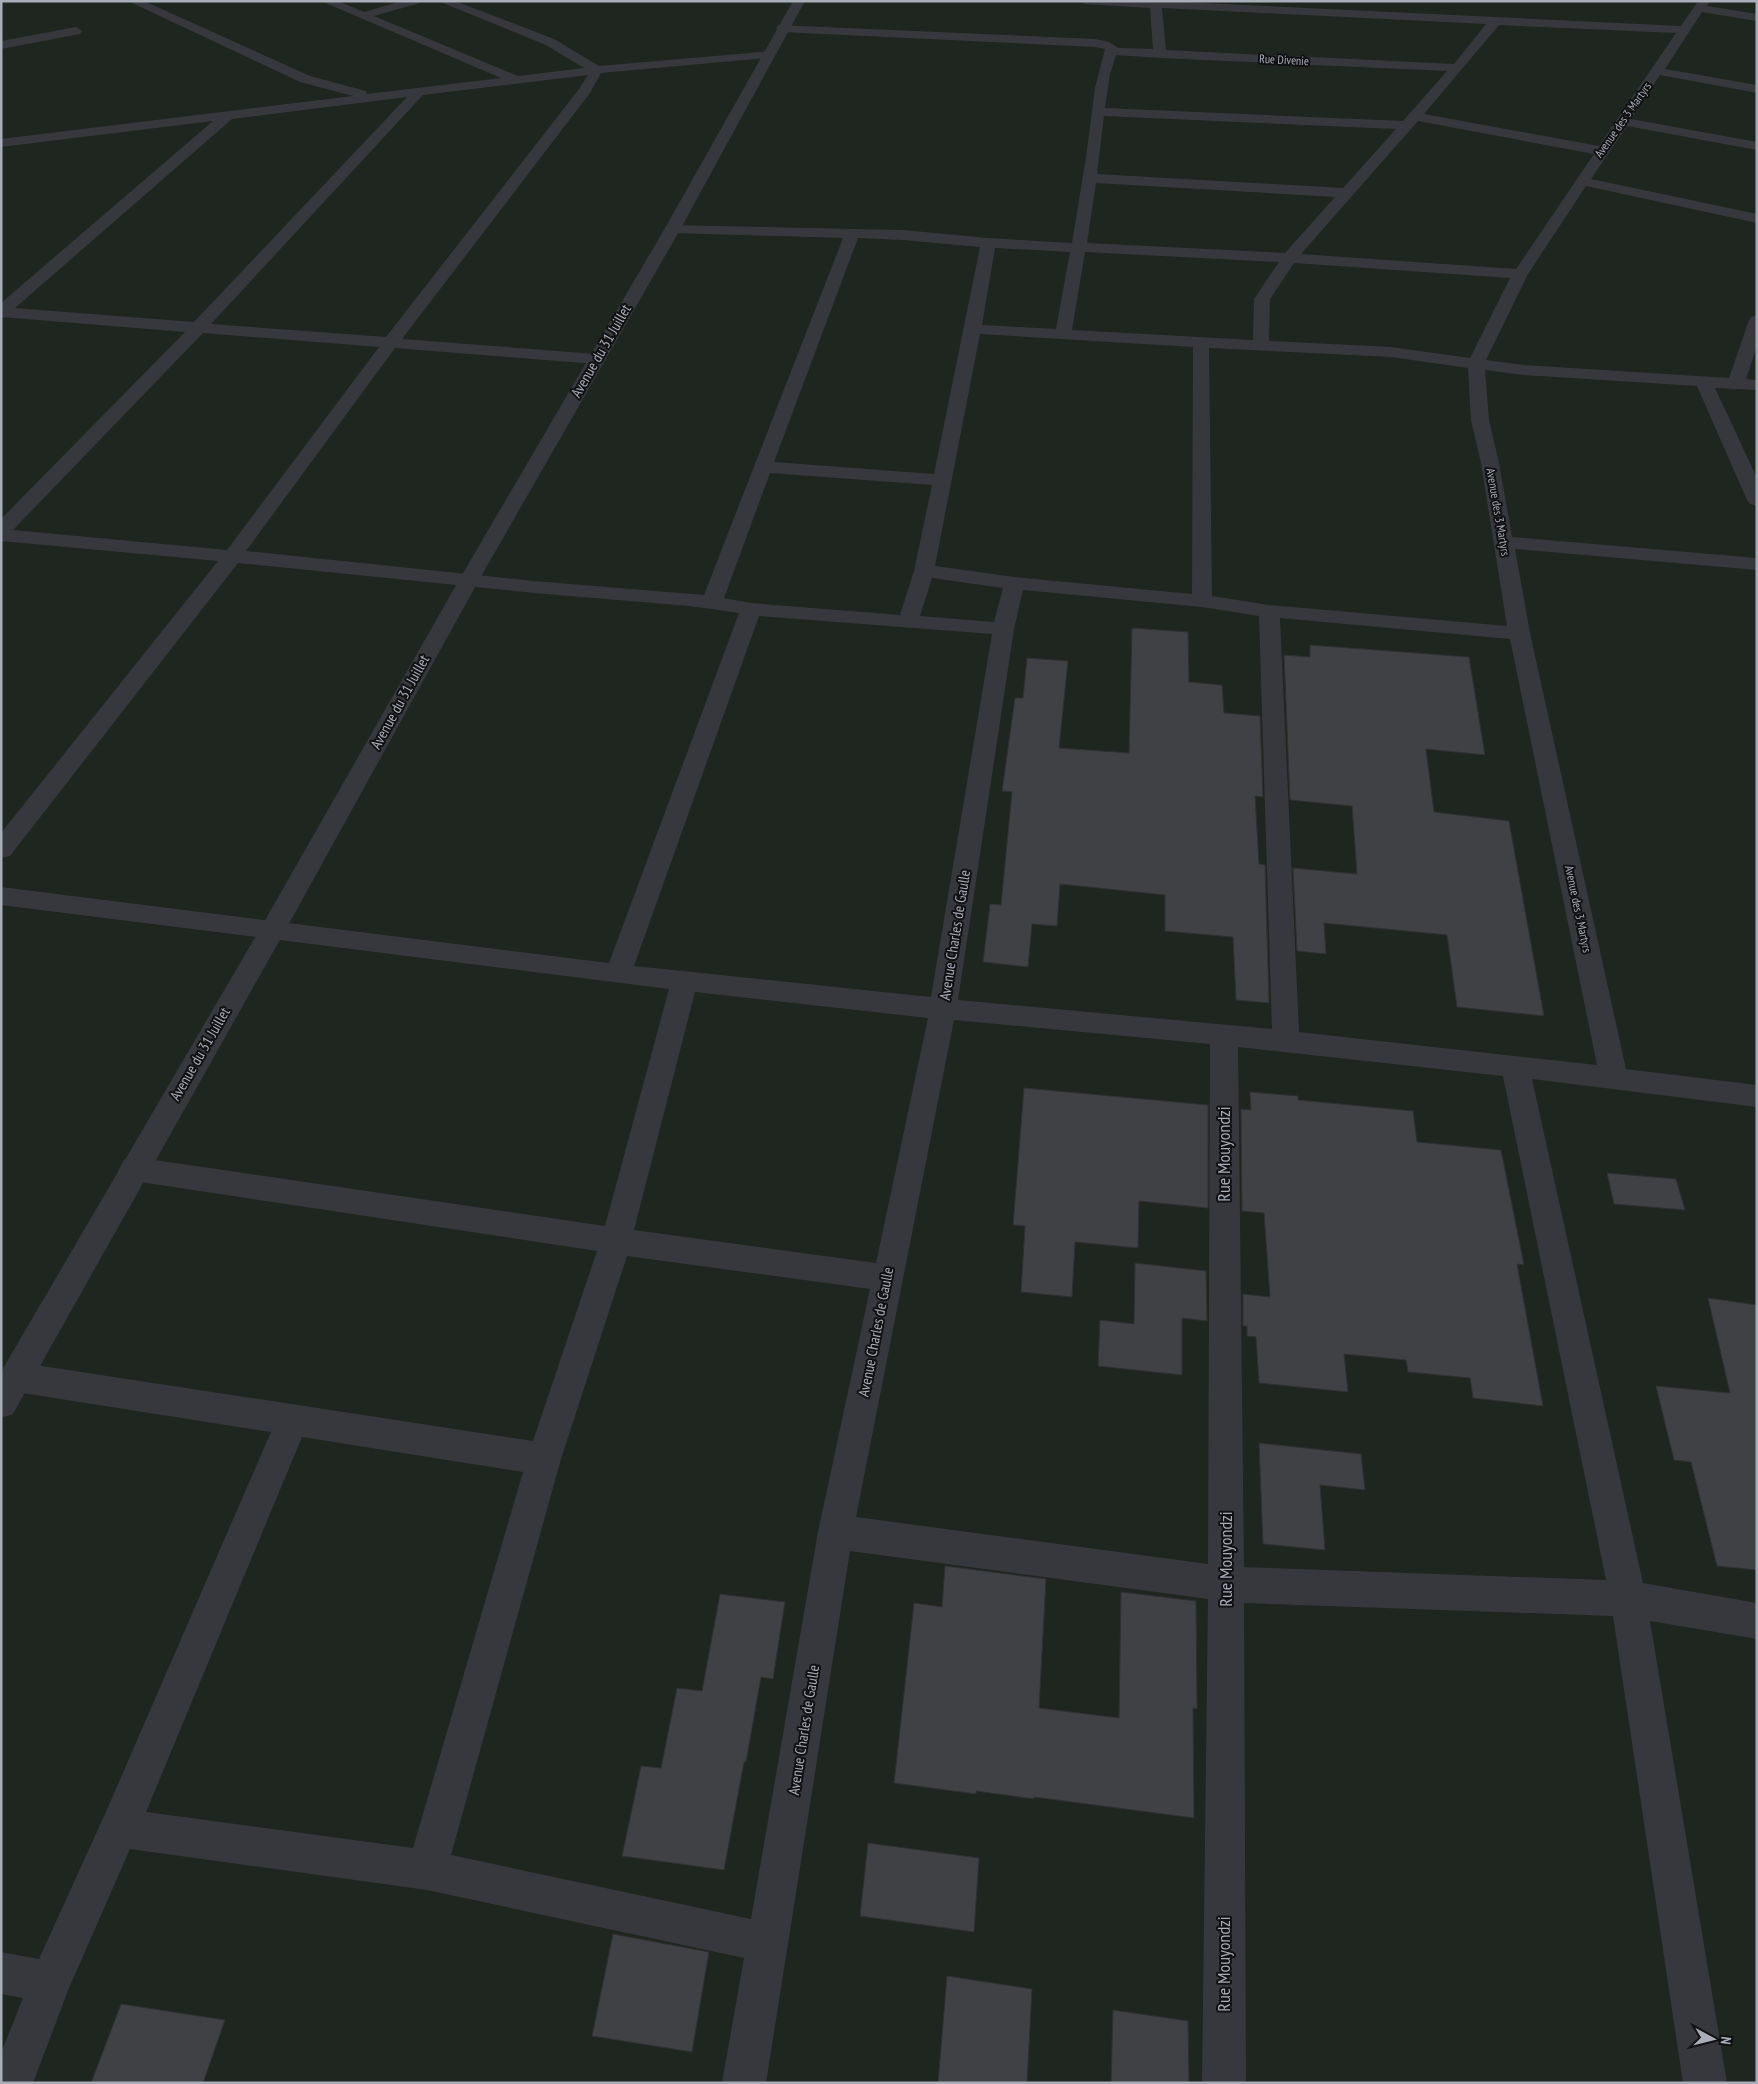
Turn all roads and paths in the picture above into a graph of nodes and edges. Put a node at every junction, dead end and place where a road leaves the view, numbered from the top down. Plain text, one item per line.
1 (134, 1) edge
2 (327, 1) edge
3 (416, 1) edge
4 (444, 1) edge
5 (799, 1) edge
6 (1085, 1) edge
7 (1115, 2) edge
8 (1156, 4) junction
9 (1701, 5) edge
10 (363, 16) junction
11 (1757, 18) edge
12 (1496, 20) junction
13 (782, 28) junction
14 (1684, 30) junction
15 (76, 31) dead end
16 (1, 45) edge
17 (1110, 51) junction
18 (768, 54) junction
19 (1160, 54) junction
20 (1457, 68) junction
21 (597, 70) junction
22 (1657, 71) junction
23 (515, 80) junction
24 (1757, 90) edge
25 (418, 93) junction
26 (376, 98) junction
27 (1099, 112) junction
28 (227, 116) junction
29 (1410, 120) junction
30 (1623, 121) junction
31 (30, 139) junction
32 (1, 142) edge
33 (1757, 146) edge
34 (1602, 151) junction
35 (8, 155) dead end
36 (1090, 178) junction
37 (1581, 181) junction
38 (1347, 194) junction
39 (1757, 219) edge
40 (673, 228) junction
41 (852, 234) junction
42 (988, 243) junction
43 (1079, 247) junction
44 (1289, 258) junction
45 (1520, 274) junction
46 (1, 312) edge
47 (1757, 320) edge
48 (199, 327) junction
49 (974, 328) junction
50 (1063, 334) junction
51 (390, 343) junction
52 (1201, 343) junction
53 (1261, 345) junction
54 (596, 359) junction
55 (1476, 363) junction
56 (1704, 382) junction
57 (1736, 384) junction
58 (1757, 385) edge
59 (765, 467) junction
60 (942, 480) junction
61 (1757, 500) edge
62 (1, 533) edge
63 (1503, 542) junction
64 (233, 554) junction
65 (1757, 564) edge
66 (924, 571) junction
67 (469, 580) junction
68 (1014, 583) junction
69 (712, 601) junction
70 (1202, 601) junction
71 (751, 610) junction
72 (1268, 611) junction
73 (908, 622) junction
74 (1003, 629) junction
75 (1519, 633) junction
76 (1, 850) edge
77 (1, 896) edge
78 (273, 929) junction
79 (618, 974) junction
80 (685, 980) junction
81 (943, 1009) junction
82 (1224, 1035) junction
83 (1286, 1042) junction
84 (1515, 1066) junction
85 (1614, 1078) junction
86 (1757, 1096) edge
87 (134, 1169) junction
88 (616, 1241) junction
89 (887, 1278) junction
90 (9, 1390) edge
91 (292, 1421) junction
92 (544, 1459) junction
93 (836, 1532) junction
94 (1226, 1584) junction
95 (1628, 1599) junction
96 (1757, 1621) edge
97 (119, 1828) junction
98 (427, 1870) junction
99 (768, 1944) junction
100 (1, 1973) edge
101 (50, 1982) junction
102 (11, 2083) edge
103 (744, 2083) edge
104 (1224, 2083) edge
105 (1705, 2083) edge

1 - 26 street
2 - 10 street
3 - 10 street
4 - 21 street
5 - 13 street, Avenue du 31 Juillet
6 - 7 street
7 - 8 street
8 - 12 street
8 - 19 street
9 - 11 street
9 - 14 street, Avenue des 3 Martyrs
10 - 23 street
12 - 14 street
12 - 20 street
13 - 17 street
13 - 18 street, Avenue du 31 Juillet
14 - 22 street, Avenue des 3 Martyrs
15 - 16 street
17 - 19 street, Rue Divenie
17 - 27 street
18 - 21 street
18 - 40 street, Avenue du 31 Juillet
19 - 20 street, Rue Divenie
20 - 29 street
21 - 23 street
21 - 51 street
22 - 24 street
22 - 30 street, Avenue des 3 Martyrs
23 - 25 street
25 - 26 street
25 - 48 street
26 - 28 street
27 - 29 street
27 - 36 street
28 - 31 street
28 - 46 street
29 - 34 street
29 - 38 street
30 - 33 street
30 - 34 street, Avenue des 3 Martyrs
31 - 32 street
31 - 35 street
34 - 37 street, Avenue des 3 Martyrs
36 - 38 street
36 - 43 street
37 - 39 street
37 - 45 street, Avenue des 3 Martyrs
38 - 44 street
40 - 41 street
40 - 54 street, Avenue du 31 Juillet
41 - 42 street
41 - 59 street
42 - 43 street
42 - 49 street
43 - 44 street
43 - 50 street
44 - 45 street
44 - 53 street
45 - 55 street, Avenue des 3 Martyrs
46 - 48 street
47 - 57 street
48 - 51 street
48 - 62 street
49 - 50 street
49 - 60 street
50 - 52 street
51 - 54 street
51 - 64 street
52 - 53 street
52 - 70 street
53 - 55 street
54 - 67 street, Avenue du 31 Juillet
55 - 56 street
55 - 63 street, Avenue des 3 Martyrs
56 - 57 street
56 - 61 street
57 - 58 street
59 - 60 street
59 - 69 street
60 - 66 street
62 - 64 street
63 - 65 street
63 - 75 street, Avenue des 3 Martyrs
64 - 67 street
64 - 76 street
66 - 68 street
66 - 73 street
67 - 69 street
67 - 78 street, Avenue du 31 Juillet
68 - 70 street
68 - 74 street, Avenue Charles de Gaulle
69 - 71 street
70 - 72 street
71 - 73 street
71 - 79 street
72 - 75 street
72 - 83 street
73 - 74 street
74 - 81 street, Avenue Charles de Gaulle
75 - 85 street, Avenue des 3 Martyrs
77 - 78 street
78 - 79 street
78 - 87 street, Avenue du 31 Juillet
79 - 80 street
80 - 81 street
80 - 88 street
81 - 82 street
81 - 89 street, Avenue Charles de Gaulle
82 - 83 street
82 - 94 street, Rue Mouyondzi
83 - 84 street
84 - 85 street
84 - 95 street
85 - 86 street
87 - 88 street
87 - 90 street, Avenue du 31 Juillet
88 - 89 street
88 - 92 street
89 - 93 street, Avenue Charles de Gaulle
90 - 91 street
91 - 92 street
91 - 97 street
92 - 98 street
93 - 94 street
93 - 99 street, Avenue Charles de Gaulle
94 - 95 street
94 - 104 street, Rue Mouyondzi
95 - 96 street
95 - 105 street
97 - 98 street
97 - 101 street
98 - 99 street
99 - 103 street, Avenue Charles de Gaulle
100 - 101 street
101 - 102 street

